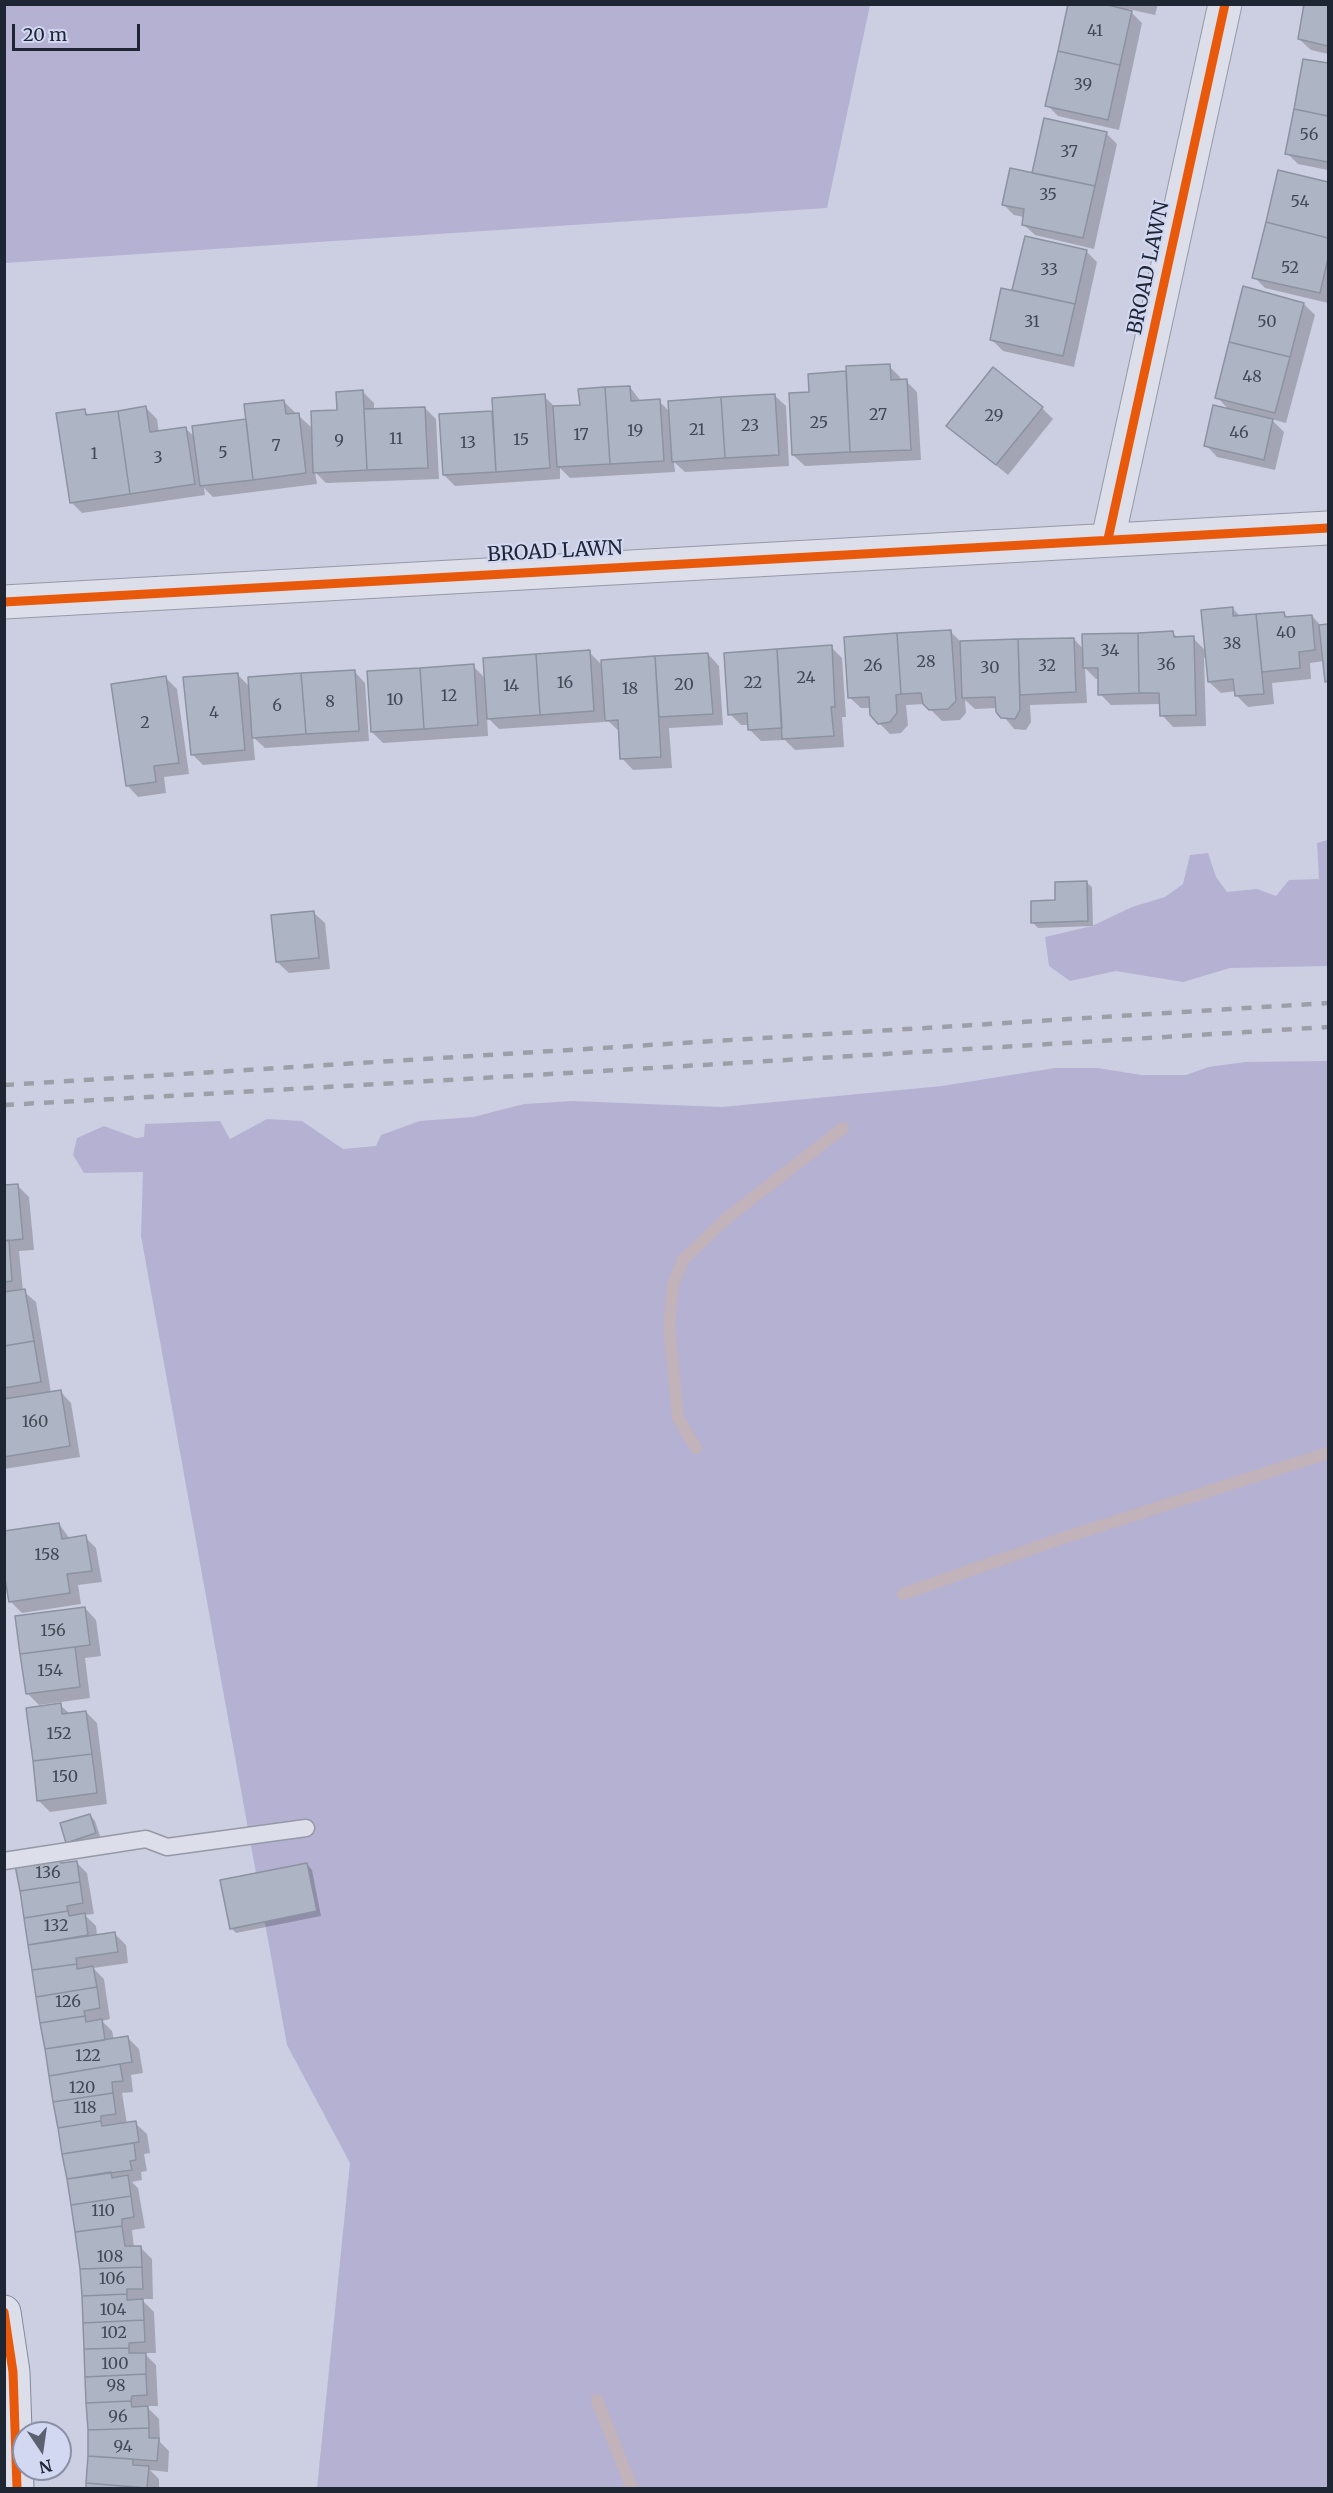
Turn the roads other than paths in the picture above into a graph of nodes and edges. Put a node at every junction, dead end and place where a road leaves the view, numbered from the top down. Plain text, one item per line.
1 (1224, 4) edge
2 (1329, 528) edge
3 (1108, 539) junction
4 (4, 602) edge
5 (306, 1828) dead end
6 (4, 1861) edge
7 (4, 2312) edge
8 (17, 2488) edge

1 - 3 street, BROAD LAWN
2 - 3 street, BROAD LAWN
3 - 4 street, BROAD LAWN
5 - 6 lane
7 - 8 street

